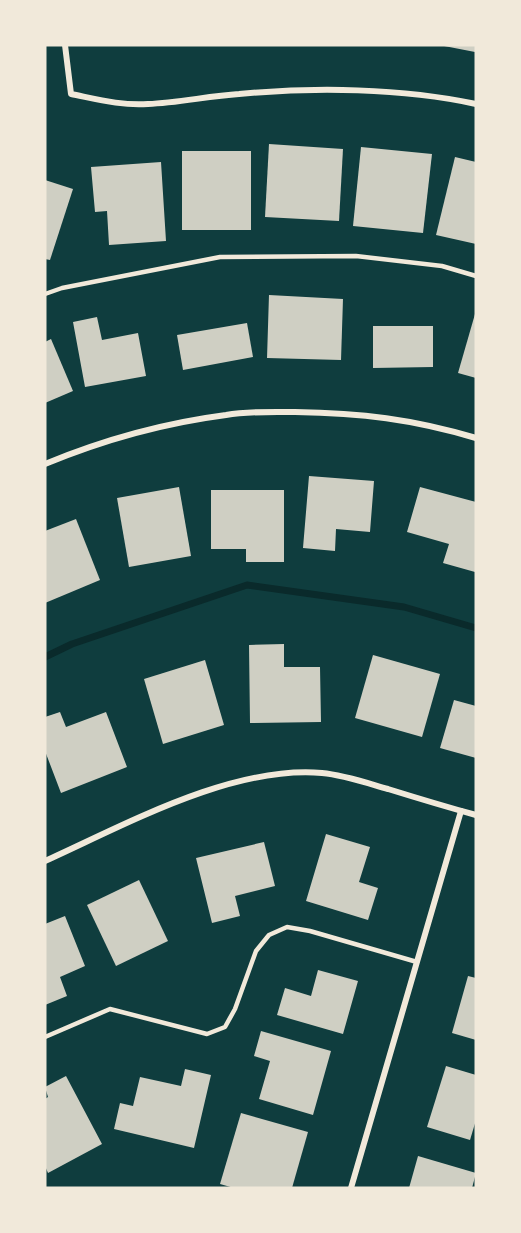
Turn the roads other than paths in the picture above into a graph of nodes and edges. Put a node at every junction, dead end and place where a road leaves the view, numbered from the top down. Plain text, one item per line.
1 (65, 45) edge
2 (476, 104) edge
3 (476, 276) edge
4 (45, 294) edge
5 (476, 438) edge
6 (45, 464) edge
7 (461, 811) junction
8 (476, 815) edge
9 (45, 861) edge
10 (417, 962) junction
11 (45, 1037) edge
12 (351, 1188) edge

1 - 2 street
3 - 4 lane
5 - 6 street
7 - 8 street
7 - 9 street
7 - 10 street
10 - 11 lane
10 - 12 street

